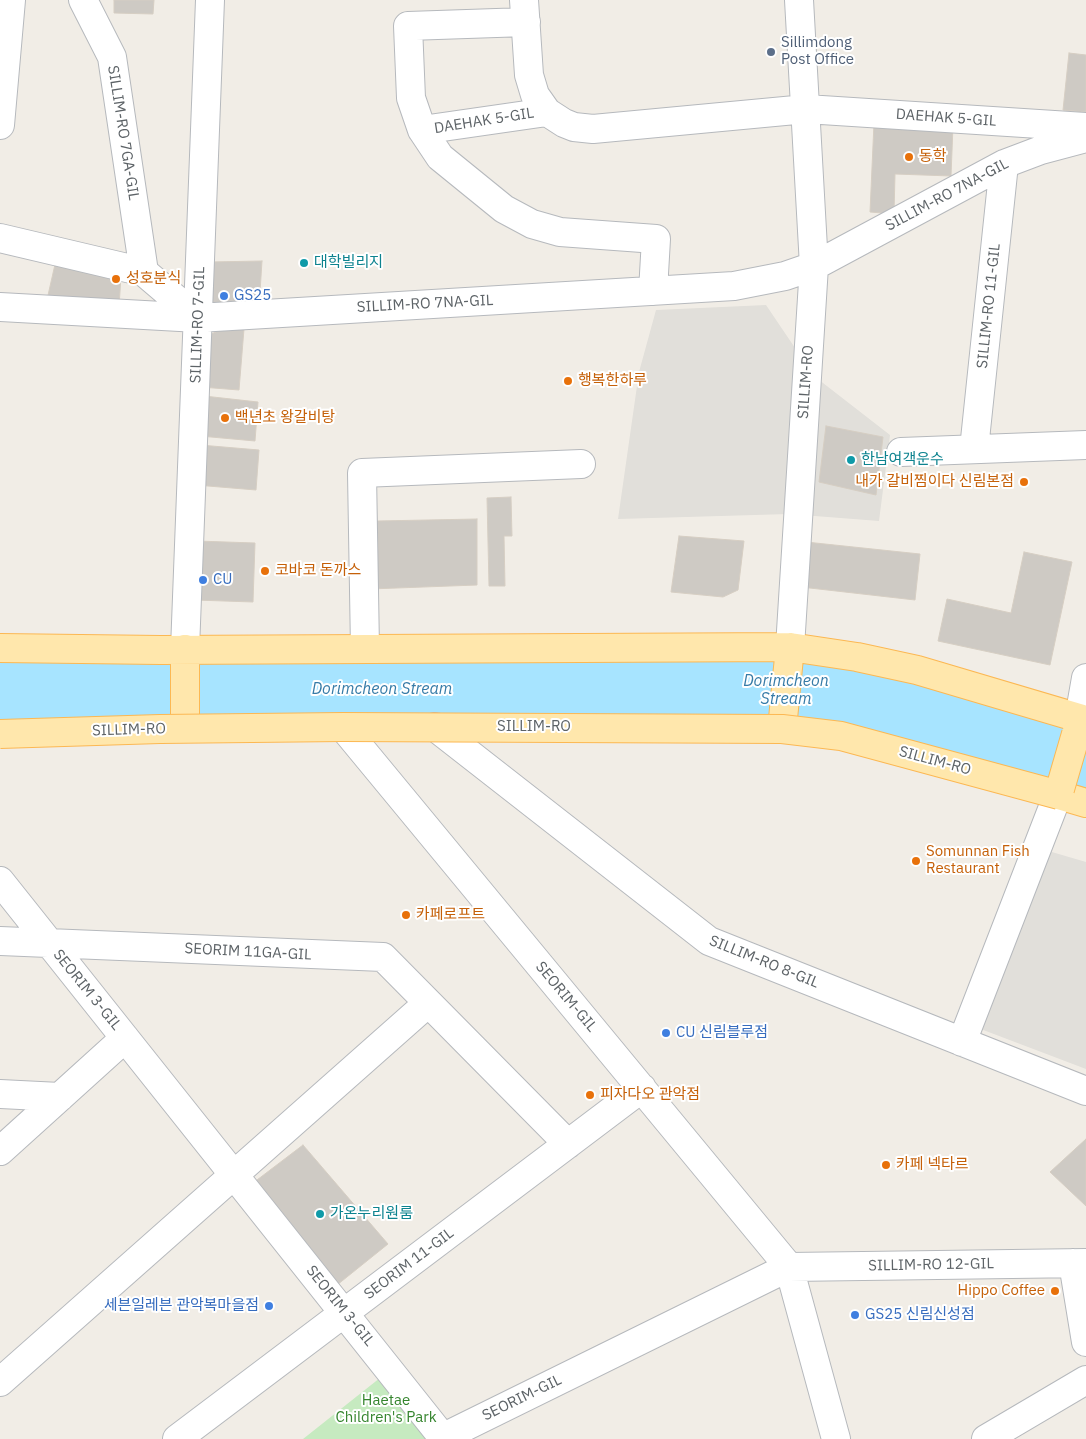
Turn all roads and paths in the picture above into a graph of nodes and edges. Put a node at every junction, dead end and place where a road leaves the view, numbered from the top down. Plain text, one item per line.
1 (12, 0) edge
2 (83, 0) edge
3 (210, 0) edge
4 (799, 0) edge
5 (525, 11) edge
6 (806, 109) junction
7 (547, 112) junction
8 (0, 125) edge
9 (1086, 127) edge
10 (422, 130) junction
11 (1086, 138) edge
12 (1004, 164) junction
13 (0, 238) edge
14 (814, 266) junction
15 (144, 272) junction
16 (652, 291) junction
17 (0, 306) edge
18 (198, 318) junction
19 (1086, 445) edge
20 (974, 449) junction
21 (901, 452) dead end
22 (581, 464) dead end
23 (790, 647) junction
24 (0, 648) edge
25 (365, 648) junction
26 (185, 649) junction
27 (1086, 678) edge
28 (1080, 724) edge
29 (782, 726) junction
30 (343, 727) junction
31 (435, 727) junction
32 (185, 728) junction
33 (0, 734) edge
34 (1060, 792) junction
35 (1086, 803) edge
36 (0, 881) edge
37 (0, 940) edge
38 (49, 943) junction
39 (428, 1003) junction
40 (125, 1038) junction
41 (962, 1042) junction
42 (642, 1088) junction
43 (1086, 1091) edge
44 (0, 1094) edge
45 (60, 1097) junction
46 (568, 1144) junction
47 (0, 1151) edge
48 (234, 1174) junction
49 (1080, 1263) edge
50 (789, 1267) junction
51 (344, 1312) junction
52 (1086, 1342) edge
53 (1086, 1380) edge
54 (0, 1382) edge
55 (444, 1438) edge
56 (177, 1439) edge
57 (836, 1439) edge
58 (986, 1439) edge

1 - 8 street
2 - 15 street, SILLIM-RO 7GA-GIL
3 - 18 street, SILLIM-RO 7-GIL
4 - 6 street
5 - 7 street, DAEHAK 5-GIL
5 - 10 street, DAEHAK 5-GIL
6 - 7 street, DAEHAK 5-GIL
6 - 9 street, DAEHAK 5-GIL
6 - 14 street
7 - 10 street, DAEHAK 5-GIL
10 - 16 street
11 - 12 street, SILLIM-RO 7NA-GIL
12 - 14 street, SILLIM-RO 7NA-GIL
12 - 20 street, SILLIM-RO 11-GIL
13 - 15 street
14 - 16 street, SILLIM-RO 7NA-GIL
14 - 23 street, SILLIM-RO
15 - 18 street
16 - 18 street, SILLIM-RO 7NA-GIL
17 - 18 street
18 - 26 street, SILLIM-RO 7-GIL
19 - 20 street
20 - 21 street
22 - 25 street
23 - 25 main road
23 - 28 main road
23 - 29 main road
24 - 26 main road
25 - 26 main road
26 - 32 main road
27 - 28 street
28 - 34 main road, bridge
29 - 31 main road, SILLIM-RO, bridge
29 - 34 main road, SILLIM-RO, bridge
30 - 31 main road, SILLIM-RO, bridge
30 - 32 main road, SILLIM-RO, bridge
30 - 42 street, SEORIM-GIL
31 - 41 street, SILLIM-RO 8-GIL
32 - 33 main road, SILLIM-RO, bridge
34 - 35 main road, SILLIM-RO
34 - 41 street
36 - 38 street
37 - 38 street, SEORIM 11GA-GIL
38 - 39 street, SEORIM 11GA-GIL
38 - 40 street, SEORIM 3-GIL
39 - 46 street, SEORIM 11GA-GIL
39 - 48 street
40 - 45 street, SEORIM 3-GIL
40 - 48 street, SEORIM 3-GIL
41 - 43 street, SILLIM-RO 8-GIL
42 - 46 street, SEORIM 11-GIL
42 - 50 street, SEORIM-GIL
44 - 45 street
45 - 47 street, SEORIM 3-GIL
46 - 51 street, SEORIM 11-GIL
48 - 51 street, SEORIM 3-GIL
48 - 54 street
49 - 50 street, SILLIM-RO 12-GIL
49 - 52 street, SILLIM-RO 12-GIL
50 - 55 street, SEORIM-GIL
50 - 57 street, SEORIM-GIL
51 - 55 street, SEORIM 3-GIL
51 - 56 street, SEORIM 11-GIL
53 - 58 street

